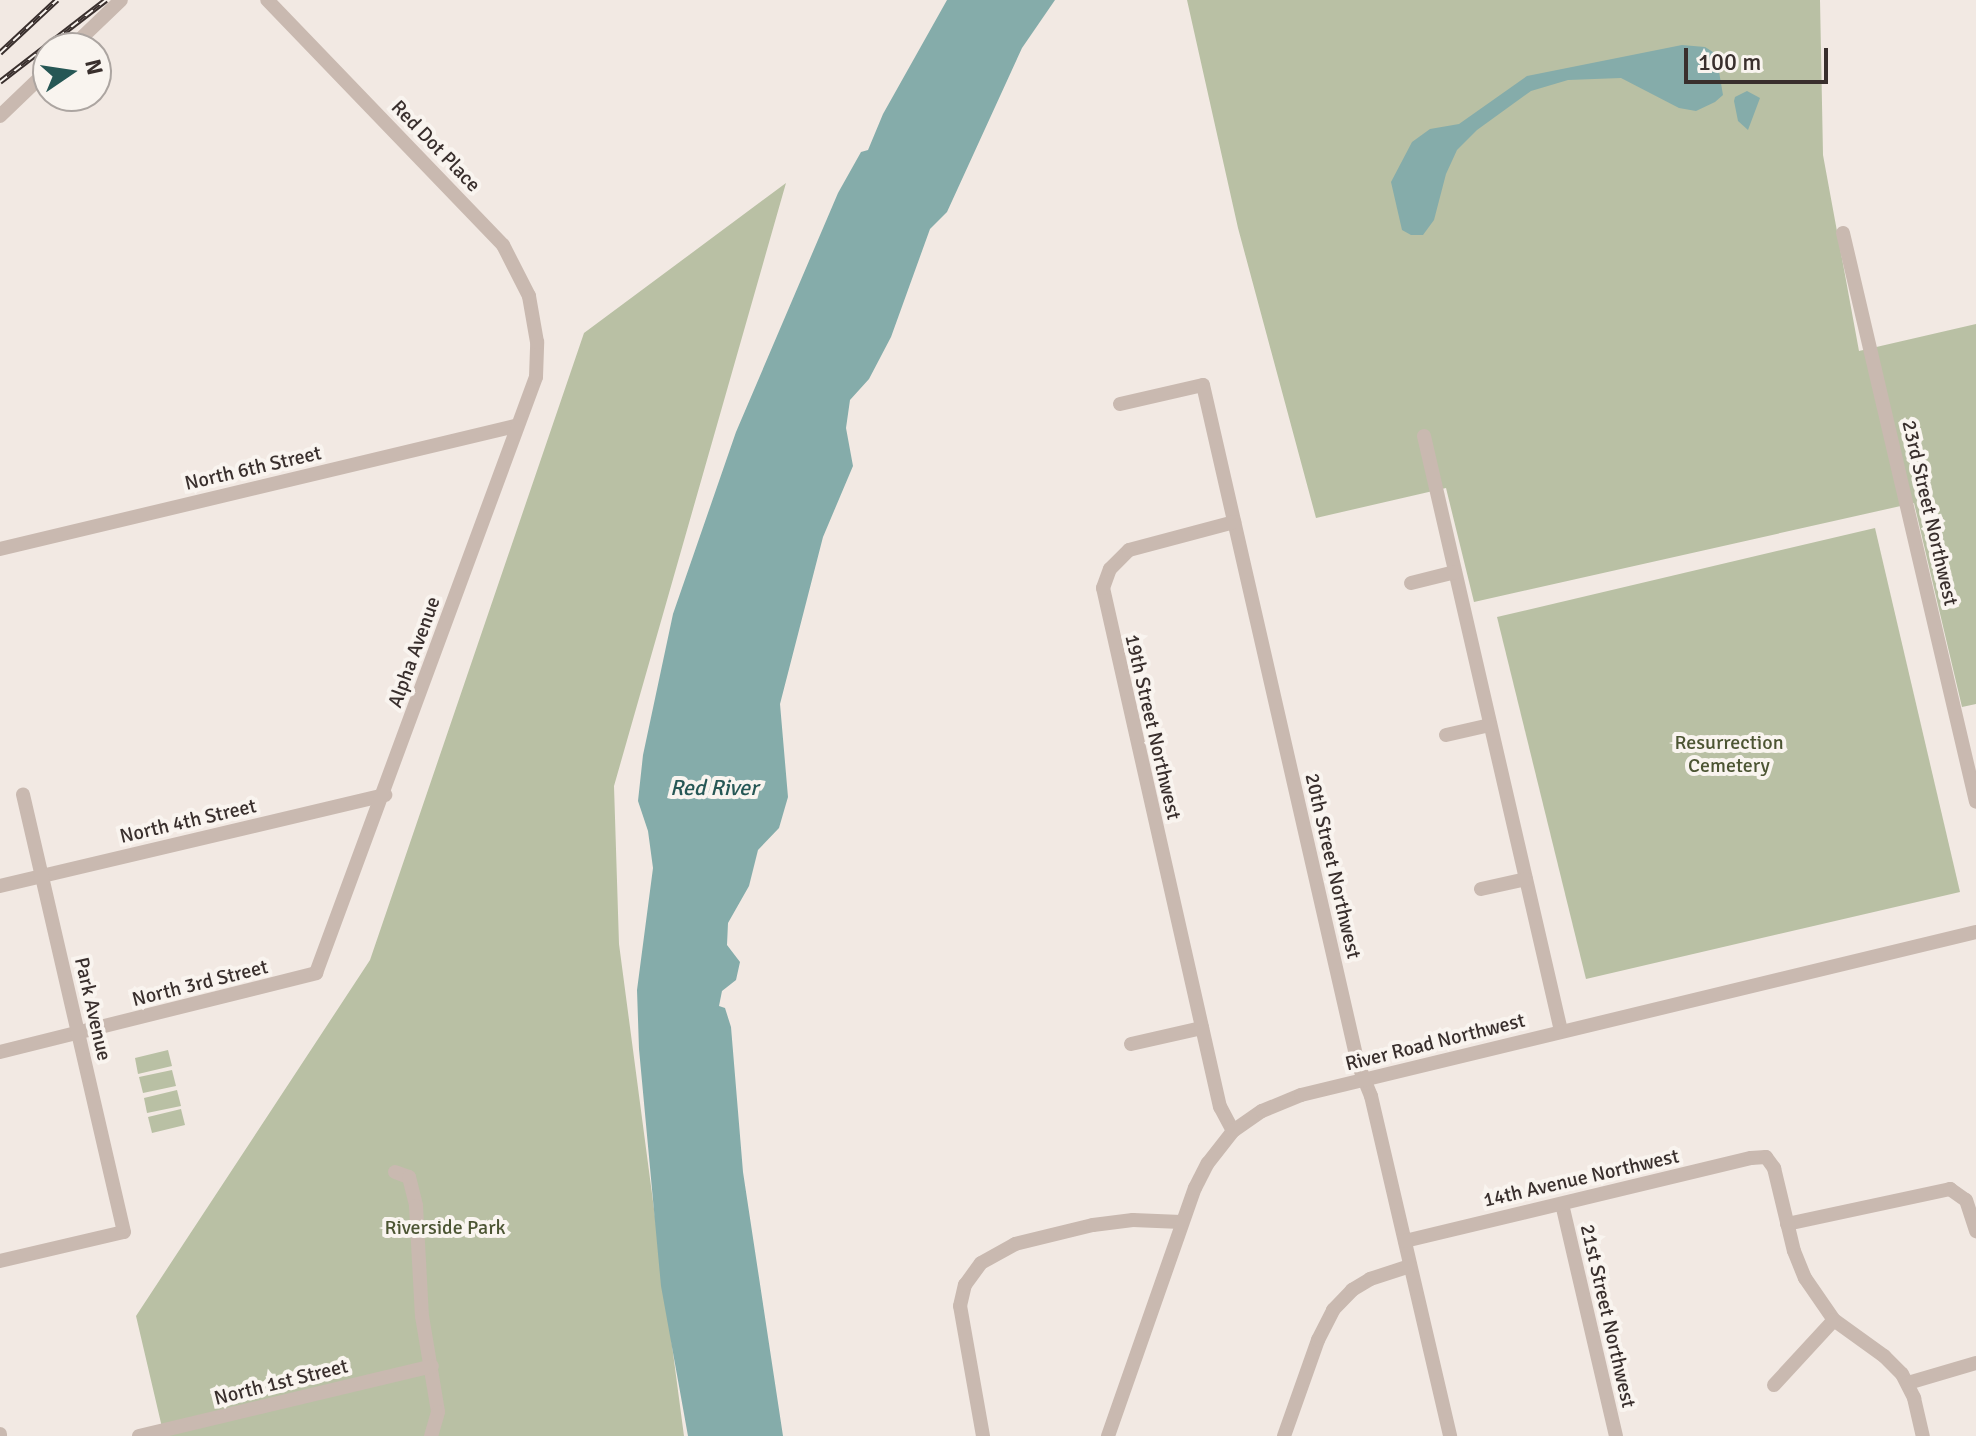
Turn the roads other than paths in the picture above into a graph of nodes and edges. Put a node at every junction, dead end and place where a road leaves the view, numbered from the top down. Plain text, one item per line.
1 (121, 0) edge
2 (267, 0) edge
3 (88, 32) edge
4 (32, 85) edge
5 (0, 116) edge
6 (1843, 233) dead end
7 (537, 342) joint
8 (1120, 404) dead end
9 (515, 426) junction
10 (1424, 436) dead end
11 (1234, 522) junction
12 (0, 549) edge
13 (1455, 572) junction
14 (1411, 583) dead end
15 (1490, 725) junction
16 (1446, 735) dead end
17 (23, 795) dead end
18 (385, 795) junction
19 (1976, 802) edge
20 (41, 877) junction
21 (1526, 879) junction
22 (0, 886) edge
23 (1481, 889) dead end
24 (1976, 932) edge
25 (316, 973) joint
26 (1202, 1028) junction
27 (1561, 1031) junction
28 (78, 1033) junction
29 (1131, 1044) dead end
30 (0, 1052) edge
31 (1364, 1080) junction
32 (1233, 1131) junction
33 (395, 1172) dead end
34 (1562, 1204) junction
35 (1181, 1222) junction
36 (1787, 1224) junction
37 (1976, 1231) edge
38 (1405, 1241) junction
39 (0, 1261) edge
40 (1410, 1266) junction
41 (1834, 1320) junction
42 (1976, 1363) edge
43 (432, 1366) junction
44 (1908, 1383) junction
45 (1774, 1385) dead end
46 (171, 1432) edge
47 (139, 1436) edge
48 (431, 1436) edge
49 (983, 1436) edge
50 (1108, 1436) edge
51 (1284, 1436) edge
52 (1450, 1436) edge
53 (1616, 1436) edge
54 (1923, 1436) edge

1 - 3 street
2 - 7 street, Red Dot Place
4 - 5 street
6 - 19 street, 23rd Street Northwest
7 - 9 street, Alpha Avenue
8 - 11 street, 20th Street Northwest
9 - 12 street, North 6th Street
9 - 18 street, Alpha Avenue
10 - 13 street
11 - 26 street, 19th Street Northwest
11 - 31 street, 20th Street Northwest
13 - 14 street
13 - 15 street
15 - 16 street
15 - 21 street
17 - 20 street, Park Avenue
18 - 20 street, North 4th Street
18 - 25 street, Alpha Avenue
20 - 22 street, North 4th Street
20 - 28 street, Park Avenue
21 - 23 street
21 - 27 street
24 - 27 street, River Road Northwest
25 - 28 street, North 3rd Street
26 - 29 street
26 - 32 street, 19th Street Northwest
27 - 31 street, River Road Northwest
28 - 30 street, North 3rd Street
28 - 39 street, Park Avenue
31 - 32 street, River Road Northwest
31 - 38 street, 20th Street Northwest
32 - 35 street, River Road Northwest
33 - 43 street
34 - 36 street, 14th Avenue Northwest
34 - 38 street, 14th Avenue Northwest
34 - 53 street, 21st Street Northwest
35 - 49 street
35 - 50 street, River Road Northwest
36 - 37 street
36 - 41 street
38 - 40 street, 20th Street Northwest
40 - 51 street
40 - 52 street, 20th Street Northwest
41 - 44 street
41 - 45 street
42 - 44 street
43 - 46 street, North 1st Street
43 - 48 street
44 - 54 street
46 - 47 street, North 1st Street

